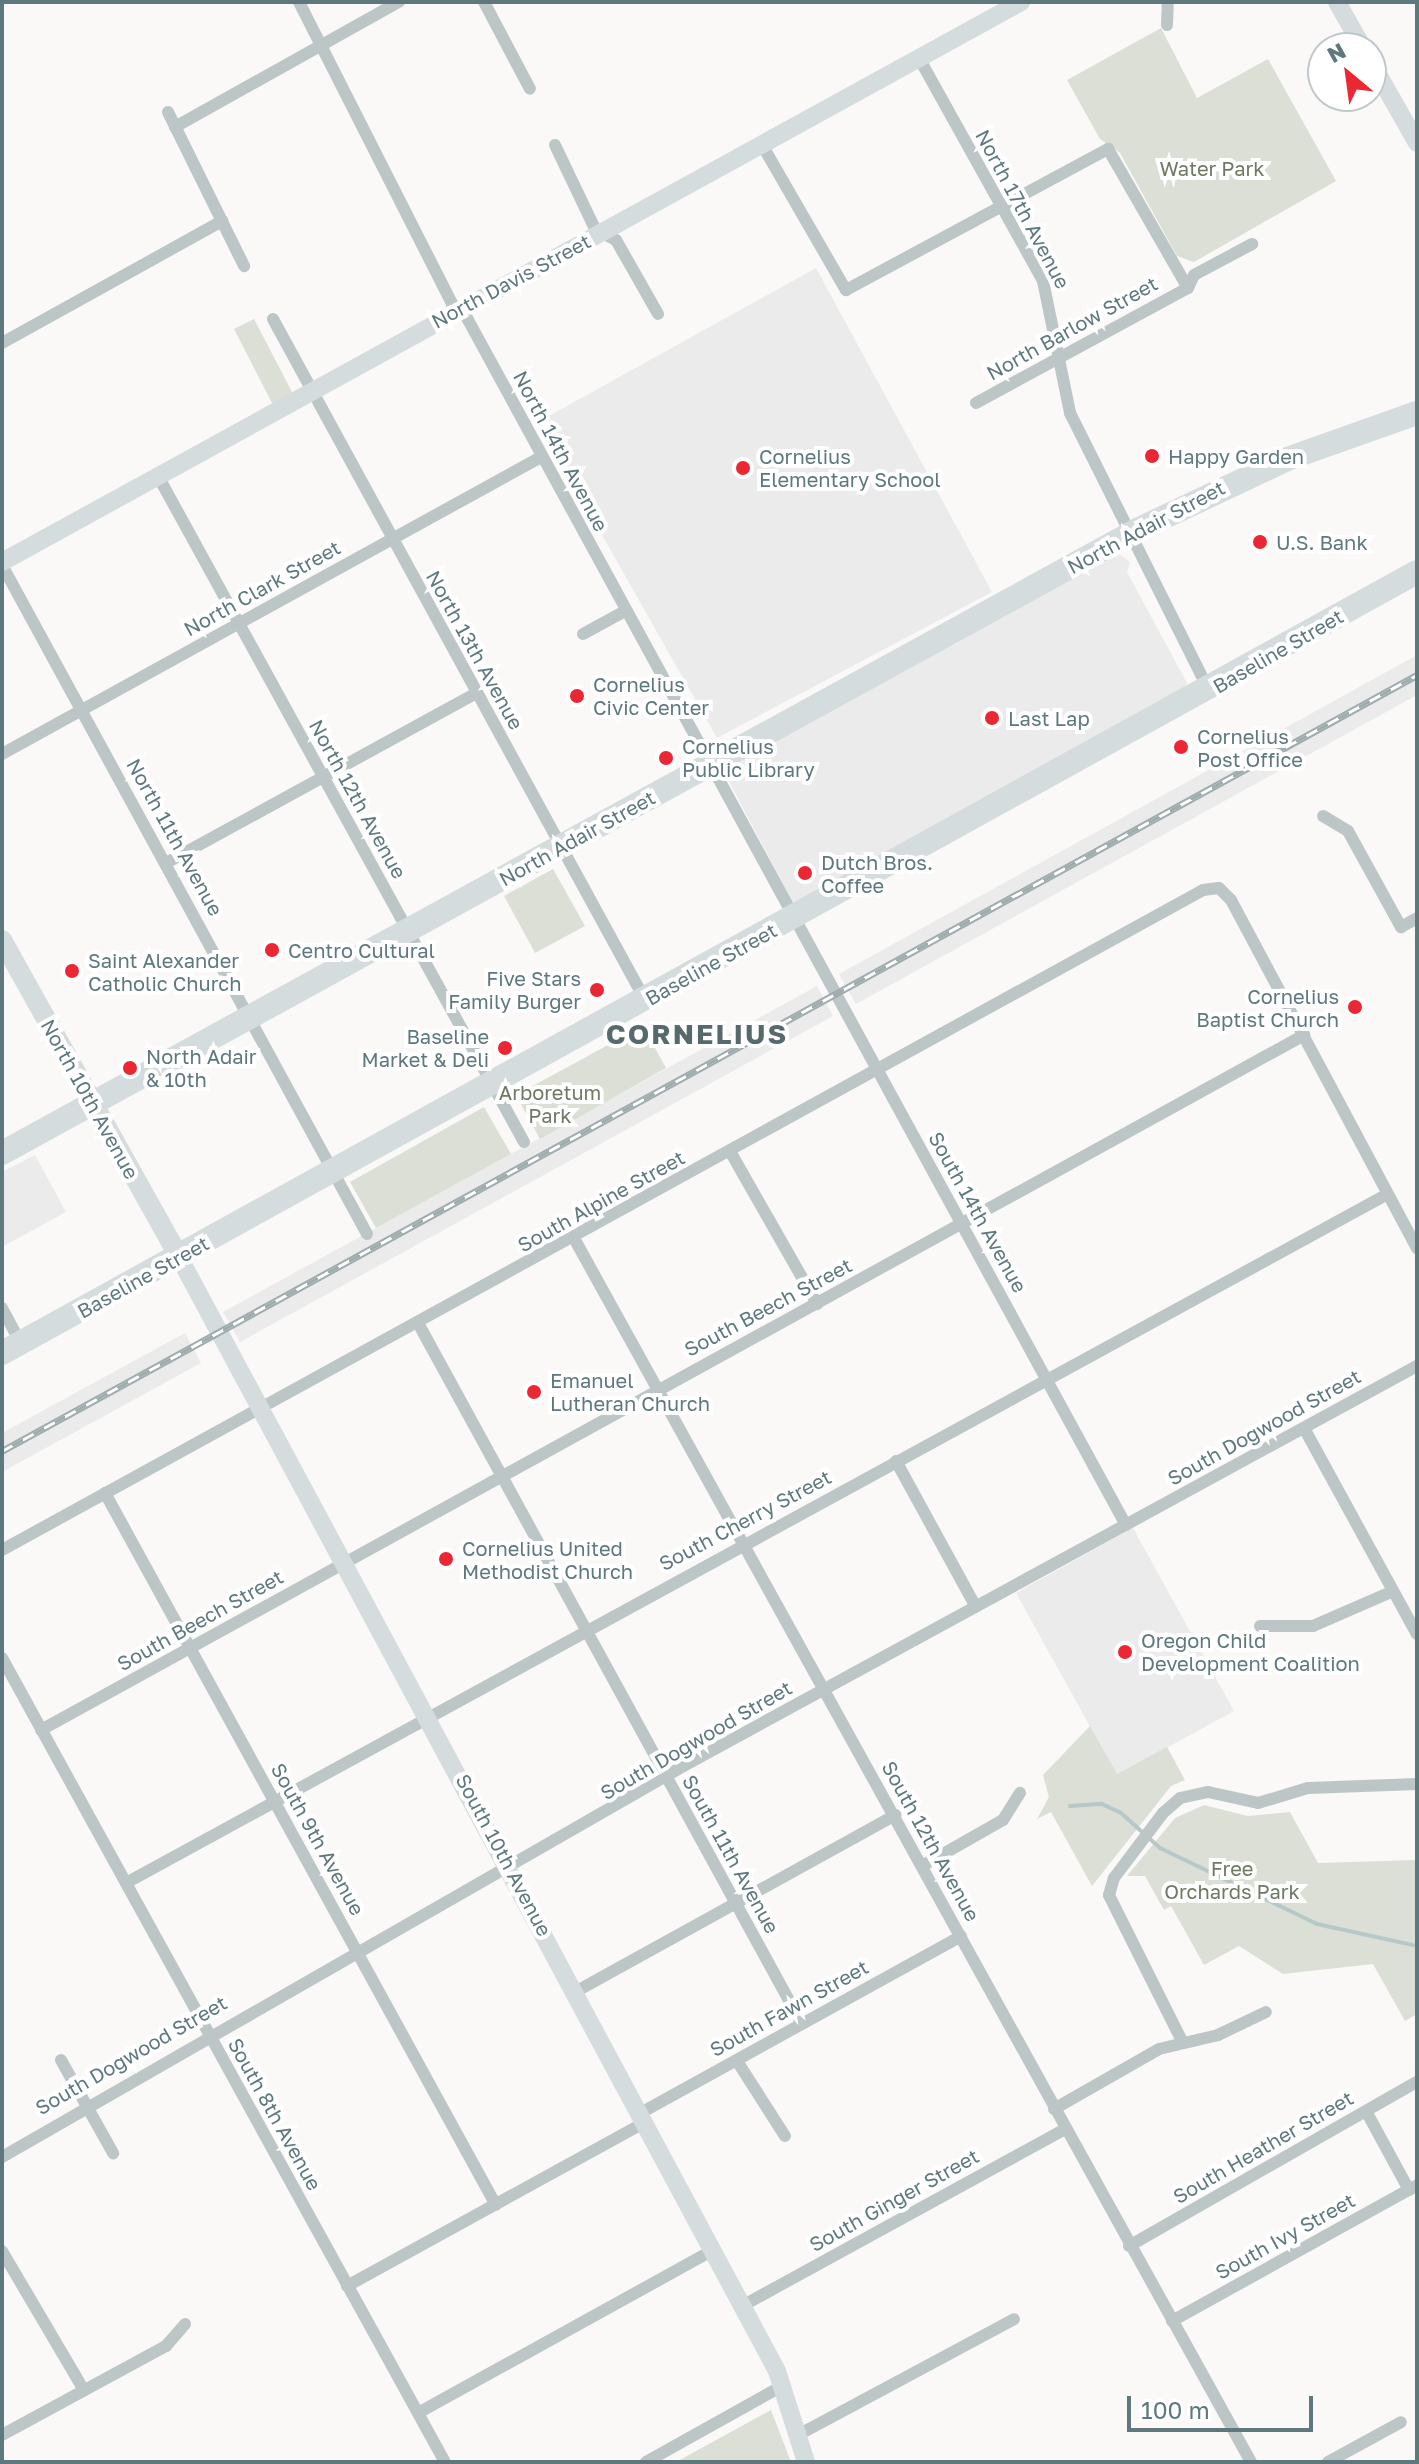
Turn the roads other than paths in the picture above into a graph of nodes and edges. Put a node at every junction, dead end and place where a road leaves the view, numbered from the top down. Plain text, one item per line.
1 (299, 2) edge
2 (399, 2) edge
3 (484, 2) edge
4 (1021, 2) edge
5 (1168, 2) edge
6 (1337, 2) edge
7 (1167, 25) dead end
8 (1354, 32) edge
9 (321, 45) junction
10 (919, 58) junction
11 (530, 89) dead end
12 (1387, 90) edge
13 (168, 112) dead end
14 (175, 127) junction
15 (761, 143) junction
16 (1417, 143) edge
17 (555, 145) dead end
18 (1000, 205) junction
19 (222, 221) junction
20 (602, 232) junction
21 (1252, 244) dead end
22 (244, 266) dead end
23 (1188, 288) junction
24 (458, 311) junction
25 (658, 314) dead end
26 (273, 319) dead end
27 (2, 343) edge
28 (1059, 359) junction
29 (312, 389) junction
30 (976, 403) dead end
31 (1417, 413) edge
32 (541, 457) junction
33 (158, 476) junction
34 (1126, 535) junction
35 (391, 540) junction
36 (2, 563) edge
37 (1417, 572) edge
38 (625, 611) junction
39 (238, 623) junction
40 (583, 634) dead end
41 (1208, 690) junction
42 (476, 693) junction
43 (82, 710) junction
44 (2, 754) edge
45 (710, 765) junction
46 (323, 777) junction
47 (1323, 816) dead end
48 (561, 847) junction
49 (166, 863) junction
50 (794, 918) junction
51 (1417, 918) edge
52 (408, 931) junction
53 (2, 940) edge
54 (645, 1000) junction
55 (251, 1017) junction
56 (1304, 1035) junction
57 (878, 1071) junction
58 (492, 1084) junction
59 (93, 1103) junction
60 (524, 1142) dead end
61 (2, 1153) edge
62 (731, 1153) junction
63 (333, 1172) junction
64 (1386, 1195) junction
65 (962, 1225) junction
66 (367, 1234) dead end
67 (575, 1240) junction
68 (1417, 1248) edge
69 (179, 1257) junction
70 (817, 1304) junction
71 (2, 1308) edge
72 (418, 1323) junction
73 (11, 1348) edge
74 (1417, 1366) edge
75 (1046, 1378) junction
76 (658, 1390) junction
77 (261, 1409) junction
78 (1304, 1428) junction
79 (896, 1461) junction
80 (501, 1477) junction
81 (105, 1493) junction
82 (1126, 1525) junction
83 (743, 1543) junction
84 (2, 1550) edge
85 (346, 1563) junction
86 (1393, 1591) junction
87 (976, 1607) junction
88 (1260, 1626) dead end
89 (585, 1630) junction
90 (1417, 1634) edge
91 (190, 1648) junction
92 (2, 1658) edge
93 (824, 1689) junction
94 (430, 1715) junction
95 (41, 1730) junction
96 (667, 1778) junction
97 (1417, 1784) edge
98 (1020, 1793) dead end
99 (274, 1801) junction
100 (895, 1815) junction
101 (922, 1866) junction
102 (512, 1867) junction
103 (126, 1883) junction
104 (736, 1905) junction
105 (961, 1936) junction
106 (357, 1951) junction
107 (575, 1992) junction
108 (1266, 2012) dead end
109 (802, 2024) junction
110 (208, 2033) junction
111 (1182, 2041) junction
112 (61, 2060) dead end
113 (737, 2061) junction
114 (1417, 2082) edge
115 (86, 2106) junction
116 (1054, 2109) junction
117 (1366, 2111) junction
118 (639, 2120) junction
119 (1065, 2129) junction
120 (785, 2136) dead end
121 (113, 2153) dead end
122 (2, 2157) edge
123 (1413, 2188) edge
124 (496, 2205) junction
125 (1129, 2246) junction
126 (2, 2251) edge
127 (712, 2251) junction
128 (347, 2286) junction
129 (742, 2306) junction
130 (1014, 2319) dead end
131 (1172, 2321) junction
132 (185, 2324) dead end
133 (782, 2386) junction
134 (84, 2390) junction
135 (418, 2413) junction
136 (1401, 2422) dead end
137 (2, 2435) edge
138 (798, 2435) junction
139 (445, 2462) edge
140 (646, 2462) edge
141 (806, 2462) edge
142 (1251, 2462) edge
143 (1328, 2462) edge

1 - 9 street, North 14th Avenue
2 - 9 street
3 - 11 street
4 - 10 main road, North Davis Street
5 - 7 street
6 - 8 main road
9 - 14 street
9 - 24 street, North 14th Avenue
10 - 15 main road, North Davis Street
10 - 18 street, North 17th Avenue
12 - 16 main road
13 - 14 street
14 - 19 street
15 - 18 street
15 - 20 main road, North Davis Street
17 - 20 street
18 - 23 street
18 - 28 street, North 17th Avenue
19 - 22 street
19 - 27 street
20 - 24 main road, North Davis Street
20 - 25 street
21 - 23 street, North Barlow Street
23 - 28 street, North Barlow Street
24 - 29 main road, North Davis Street
24 - 32 street, North 14th Avenue
26 - 29 street, North 13th Avenue
28 - 30 street, North Barlow Street
28 - 34 street, North 17th Avenue
29 - 33 main road, North Davis Street
29 - 35 street, North 13th Avenue
31 - 34 highway, North Adair Street
32 - 35 street, North Clark Street
32 - 38 street, North 14th Avenue
33 - 36 main road, North Davis Street
33 - 39 street, North 12th Avenue
34 - 41 street, North 17th Avenue
34 - 45 highway, North Adair Street
35 - 39 street, North Clark Street
35 - 42 street, North 13th Avenue
36 - 43 street, North 11th Avenue
37 - 41 highway, Baseline Street
38 - 40 street
38 - 45 street, North 14th Avenue
39 - 43 street, North Clark Street
39 - 46 street, North 12th Avenue
41 - 50 highway, Baseline Street
42 - 46 street
42 - 48 street, North 13th Avenue
43 - 44 street, North Clark Street
43 - 49 street, North 11th Avenue
45 - 48 highway, North Adair Street
45 - 50 street, North 14th Avenue
46 - 49 street
46 - 52 street, North 12th Avenue
47 - 51 street
48 - 52 highway, North Adair Street
48 - 54 street, North 13th Avenue
49 - 55 street, North 11th Avenue
50 - 54 highway, Baseline Street
50 - 57 street, South 14th Avenue
52 - 55 highway, North Adair Street
52 - 58 street, North 12th Avenue
53 - 59 main road, North 10th Avenue
54 - 58 highway, Baseline Street
55 - 59 highway, North Adair Street
55 - 63 street, North 11th Avenue
56 - 57 street, South Alpine Street
56 - 64 street
56 - 65 street, South Beech Street
57 - 62 street, South Alpine Street
57 - 65 street, South 14th Avenue
58 - 60 street, North 12th Avenue
58 - 63 highway, Baseline Street
59 - 61 highway, North Adair Street
59 - 69 main road, North 10th Avenue
62 - 67 street, South Alpine Street
62 - 70 street
63 - 66 street
63 - 69 highway, Baseline Street
64 - 68 street
64 - 75 street, South Cherry Street
65 - 70 street, South Beech Street
65 - 75 street, South 14th Avenue
67 - 72 street, South Alpine Street
67 - 76 street, South 12th Avenue
69 - 73 highway, Baseline Street
69 - 77 main road, South 10th Avenue
70 - 76 street, South Beech Street
71 - 73 street
72 - 77 street, South Alpine Street
72 - 80 street, South 11th Avenue
74 - 78 street, South Dogwood Street
75 - 79 street, South Cherry Street
75 - 82 street, South 14th Avenue
76 - 80 street, South Beech Street
76 - 83 street, South 12th Avenue
77 - 81 street, South Alpine Street
77 - 85 main road, South 10th Avenue
78 - 82 street, South Dogwood Street
78 - 86 street
79 - 83 street, South Cherry Street
79 - 87 street
80 - 85 street, South Beech Street
80 - 89 street, South 11th Avenue
81 - 84 street, South Alpine Street
81 - 91 street, South 9th Avenue
82 - 87 street, South Dogwood Street
83 - 89 street, South Cherry Street
83 - 93 street, South 12th Avenue
85 - 91 street, South Beech Street
85 - 94 main road, South 10th Avenue
86 - 88 street
86 - 90 street
87 - 93 street, South Dogwood Street
89 - 94 street, South Cherry Street
89 - 96 street, South 11th Avenue
91 - 95 street, South Beech Street
91 - 99 street, South 9th Avenue
92 - 95 street, South 8th Avenue
93 - 96 street, South Dogwood Street
93 - 100 street, South 12th Avenue
94 - 99 street, South Cherry Street
94 - 102 main road, South 10th Avenue
95 - 103 street, South 8th Avenue
96 - 102 street, South Dogwood Street
96 - 104 street, South 11th Avenue
97 - 111 street
98 - 101 street
99 - 103 street, South Cherry Street
99 - 106 street, South 9th Avenue
100 - 101 street, South 12th Avenue
100 - 104 street
101 - 105 street, South 12th Avenue
102 - 106 street, South Dogwood Street
102 - 107 main road, South 10th Avenue
103 - 110 street, South 8th Avenue
104 - 107 street
104 - 109 street, South 11th Avenue
105 - 109 street, South Fawn Street
105 - 116 street, South 12th Avenue
106 - 110 street, South Dogwood Street
106 - 124 street, South 9th Avenue
107 - 118 main road, South 10th Avenue
108 - 111 street
109 - 113 street, South Fawn Street
110 - 115 street, South Dogwood Street
110 - 128 street, South 8th Avenue
111 - 116 street
112 - 115 street
113 - 118 street, South Fawn Street
113 - 120 street
114 - 117 street, South Heather Street
115 - 121 street
115 - 122 street, South Dogwood Street
116 - 119 street, South 12th Avenue
117 - 123 street
117 - 125 street, South Heather Street
118 - 124 street, South Fawn Street
118 - 127 main road, South 10th Avenue
119 - 125 street, South 12th Avenue
119 - 129 street, South Ginger Street
123 - 131 street, South Ivy Street
124 - 128 street, South Fawn Street
125 - 131 street, South 12th Avenue
126 - 134 street
127 - 129 main road, South 10th Avenue
127 - 135 street
128 - 135 street, South 8th Avenue
129 - 133 main road, South 10th Avenue
130 - 138 street
131 - 142 street, South 12th Avenue
132 - 134 street
133 - 138 main road, South 10th Avenue
133 - 140 street
134 - 137 street
135 - 139 street, South 8th Avenue
136 - 143 street
138 - 141 main road, South 10th Avenue

